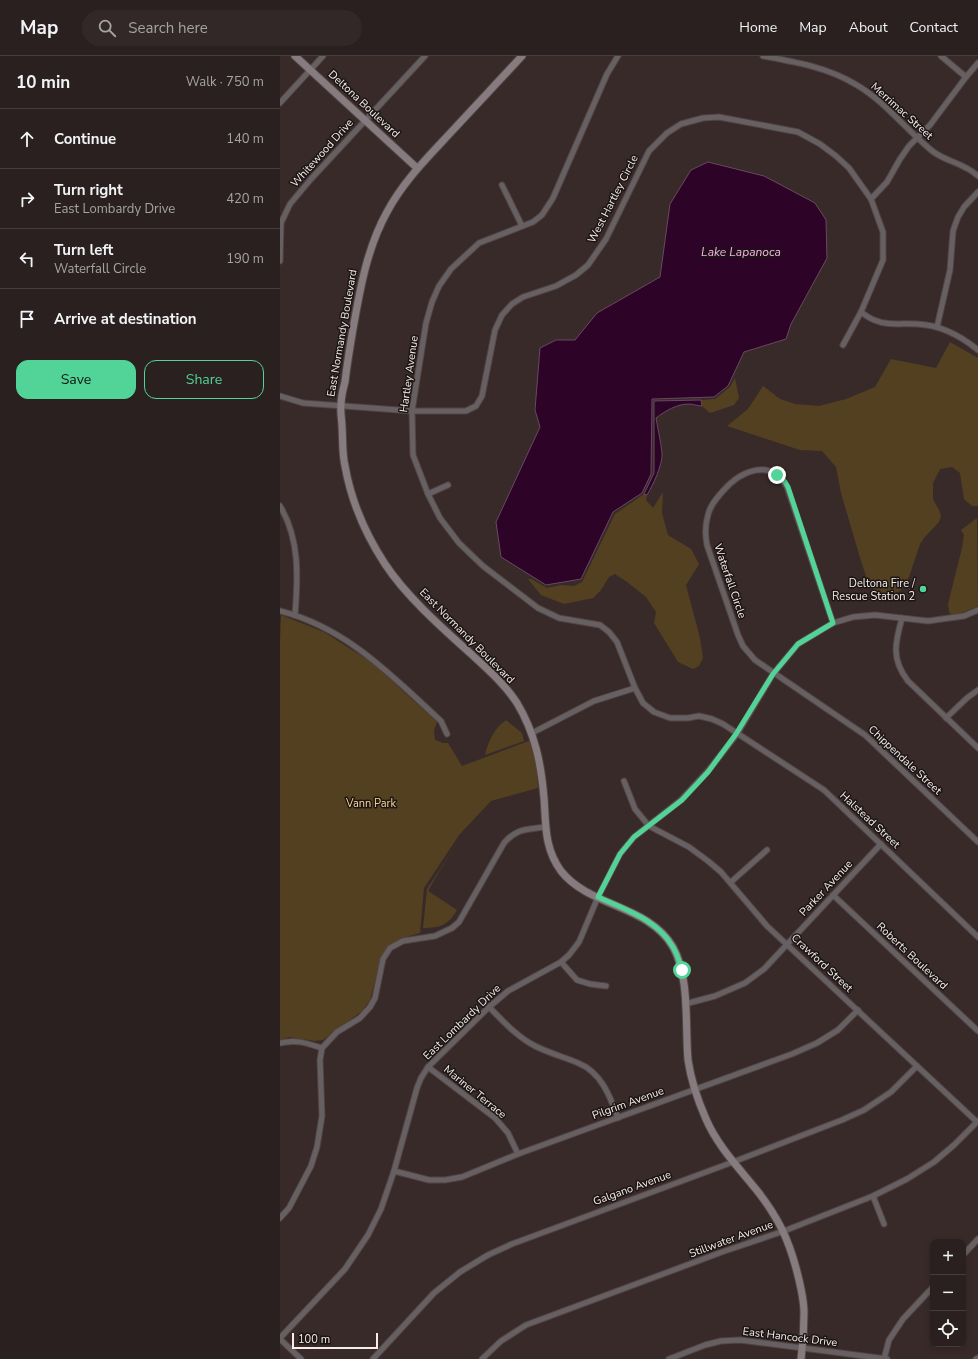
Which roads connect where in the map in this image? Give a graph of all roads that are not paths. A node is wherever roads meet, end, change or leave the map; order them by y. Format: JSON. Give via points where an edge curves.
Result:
{"nodes":[{"id":1,"x":296,"y":56,"type":"edge"},
{"id":2,"x":323,"y":56,"type":"edge"},
{"id":3,"x":425,"y":56,"type":"edge"},
{"id":4,"x":522,"y":56,"type":"edge"},
{"id":5,"x":618,"y":56,"type":"edge"},
{"id":6,"x":763,"y":56,"type":"edge"},
{"id":7,"x":941,"y":56,"type":"edge"},
{"id":8,"x":978,"y":63,"type":"edge"},
{"id":9,"x":311,"y":70,"type":"junction"},
{"id":10,"x":966,"y":77,"type":"junction"},
{"id":11,"x":280,"y":102,"type":"edge"},
{"id":12,"x":365,"y":120,"type":"junction"},
{"id":13,"x":918,"y":139,"type":"junction"},
{"id":14,"x":417,"y":168,"type":"junction"},
{"id":15,"x":978,"y":176,"type":"edge"},
{"id":16,"x":502,"y":185,"type":"dead end"},
{"id":17,"x":978,"y":192,"type":"edge"},
{"id":18,"x":871,"y":199,"type":"junction"},
{"id":19,"x":522,"y":226,"type":"junction"},
{"id":20,"x":280,"y":261,"type":"edge"},
{"id":21,"x":861,"y":312,"type":"junction"},
{"id":22,"x":937,"y":327,"type":"junction"},
{"id":23,"x":843,"y":345,"type":"dead end"},
{"id":24,"x":978,"y":350,"type":"edge"},
{"id":25,"x":280,"y":396,"type":"edge"},
{"id":26,"x":341,"y":405,"type":"junction"},
{"id":27,"x":412,"y":411,"type":"junction"},
{"id":28,"x":448,"y":485,"type":"dead end"},
{"id":29,"x":428,"y":494,"type":"junction"},
{"id":30,"x":280,"y":506,"type":"edge"},
{"id":31,"x":978,"y":610,"type":"edge"},
{"id":32,"x":280,"y":611,"type":"edge"},
{"id":33,"x":295,"y":615,"type":"junction"},
{"id":34,"x":902,"y":618,"type":"junction"},
{"id":35,"x":833,"y":623,"type":"junction"},
{"id":36,"x":773,"y":674,"type":"junction"},
{"id":37,"x":635,"y":688,"type":"junction"},
{"id":38,"x":978,"y":690,"type":"edge"},
{"id":39,"x":946,"y":718,"type":"junction"},
{"id":40,"x":532,"y":733,"type":"junction"},
{"id":41,"x":447,"y":734,"type":"dead end"},
{"id":42,"x":736,"y":734,"type":"junction"},
{"id":43,"x":978,"y":748,"type":"edge"},
{"id":44,"x":624,"y":781,"type":"dead end"},
{"id":45,"x":649,"y":826,"type":"junction"},
{"id":46,"x":545,"y":827,"type":"junction"},
{"id":47,"x":978,"y":842,"type":"edge"},
{"id":48,"x":880,"y":844,"type":"junction"},
{"id":49,"x":767,"y":850,"type":"dead end"},
{"id":50,"x":730,"y":882,"type":"junction"},
{"id":51,"x":833,"y":895,"type":"junction"},
{"id":52,"x":598,"y":897,"type":"junction"},
{"id":53,"x":978,"y":937,"type":"edge"},
{"id":54,"x":787,"y":944,"type":"junction"},
{"id":55,"x":561,"y":962,"type":"junction"},
{"id":56,"x":606,"y":986,"type":"dead end"},
{"id":57,"x":685,"y":1004,"type":"junction"},
{"id":58,"x":489,"y":1007,"type":"junction"},
{"id":59,"x":858,"y":1010,"type":"junction"},
{"id":60,"x":978,"y":1031,"type":"edge"},
{"id":61,"x":280,"y":1043,"type":"edge"},
{"id":62,"x":322,"y":1048,"type":"junction"},
{"id":63,"x":917,"y":1066,"type":"junction"},
{"id":64,"x":428,"y":1067,"type":"junction"},
{"id":65,"x":695,"y":1090,"type":"junction"},
{"id":66,"x":618,"y":1118,"type":"junction"},
{"id":67,"x":978,"y":1122,"type":"edge"},
{"id":68,"x":518,"y":1154,"type":"junction"},
{"id":69,"x":733,"y":1162,"type":"junction"},
{"id":70,"x":394,"y":1171,"type":"junction"},
{"id":71,"x":873,"y":1196,"type":"junction"},
{"id":72,"x":280,"y":1218,"type":"edge"},
{"id":73,"x":884,"y":1224,"type":"dead end"},
{"id":74,"x":784,"y":1231,"type":"junction"},
{"id":75,"x":978,"y":1239,"type":"edge"},
{"id":76,"x":966,"y":1252,"type":"edge"},
{"id":77,"x":930,"y":1290,"type":"edge"},
{"id":78,"x":280,"y":1339,"type":"edge"},
{"id":79,"x":802,"y":1348,"type":"junction"},
{"id":80,"x":685,"y":1353,"type":"junction"},
{"id":81,"x":301,"y":1359,"type":"edge"},
{"id":82,"x":373,"y":1359,"type":"edge"},
{"id":83,"x":482,"y":1359,"type":"edge"},
{"id":84,"x":670,"y":1359,"type":"edge"},
{"id":85,"x":687,"y":1359,"type":"edge"},
{"id":86,"x":801,"y":1359,"type":"edge"},
{"id":87,"x":884,"y":1359,"type":"edge"},
{"id":88,"x":887,"y":1359,"type":"edge"}],
"edges":[{"from":1,"to":9,"type":"street","name":"Deltona Boulevard"},
{"from":2,"to":9,"type":"street"},
{"from":3,"to":12,"type":"street","name":"Whitewood Drive"},
{"from":4,"to":14,"type":"street","name":"East Normandy Boulevard"},
{"from":5,"to":19,"type":"street","name":"Hartley Avenue","via":[[607,74],[554,198],[533,222]]},
{"from":6,"to":13,"type":"street","name":"Merrimac Street","via":[[824,70],[856,84]]},
{"from":7,"to":10,"type":"street"},
{"from":8,"to":10,"type":"street"},
{"from":9,"to":11,"type":"street"},
{"from":9,"to":12,"type":"street","name":"Deltona Boulevard"},
{"from":10,"to":13,"type":"street"},
{"from":12,"to":14,"type":"street","name":"Deltona Boulevard"},
{"from":12,"to":20,"type":"street","name":"Whitewood Drive","via":[[290,204],[282,223]]},
{"from":13,"to":15,"type":"street","name":"Merrimac Street","via":[[932,152],[961,164]]},
{"from":13,"to":18,"type":"street","via":[[909,146],[887,182]]},
{"from":14,"to":26,"type":"street","name":"East Normandy Boulevard","via":[[388,211],[366,262]]},
{"from":16,"to":19,"type":"street"},
{"from":17,"to":22,"type":"street","via":[[964,207],[953,231],[950,270]]},
{"from":18,"to":21,"type":"street","name":"West Hartley Circle","via":[[883,232],[884,260]]},
{"from":18,"to":27,"type":"street","name":"West Hartley Circle","via":[[849,168],[836,156],[798,132],[720,117],[703,118],[681,124],[666,133],[649,151],[606,239],[588,265],[556,286],[523,297],[502,315],[495,330],[482,396],[476,406],[466,411]]},
{"from":19,"to":27,"type":"street","name":"Hartley Avenue","via":[[480,243],[451,268],[439,286],[426,323]]},
{"from":21,"to":22,"type":"street","via":[[874,320],[888,324]]},
{"from":21,"to":23,"type":"street","name":"West Hartley Circle"},
{"from":22,"to":24,"type":"street","via":[[963,338]]},
{"from":25,"to":26,"type":"street","name":"West Hartley Circle","via":[[303,403]]},
{"from":26,"to":27,"type":"street","name":"West Hartley Circle"},
{"from":26,"to":40,"type":"street","name":"East Normandy Boulevard","via":[[344,461],[349,484],[369,537],[388,568],[413,598],[511,694]]},
{"from":27,"to":29,"type":"street","name":"Hartley Avenue","via":[[413,455]]},
{"from":28,"to":29,"type":"street"},
{"from":29,"to":37,"type":"street","name":"Hartley Avenue","via":[[440,518],[482,566],[538,608],[559,618],[600,624],[609,632],[617,642]]},
{"from":30,"to":33,"type":"street","via":[[294,541],[298,578]]},
{"from":31,"to":34,"type":"street","name":"East Lombardy Drive","via":[[945,620]]},
{"from":32,"to":33,"type":"street"},
{"from":33,"to":41,"type":"street","via":[[336,634],[369,656],[441,721]]},
{"from":34,"to":35,"type":"street","name":"East Lombardy Drive","via":[[875,615],[853,617]]},
{"from":34,"to":39,"type":"street","via":[[895,654],[900,672]]},
{"from":35,"to":36,"type":"street","name":"East Lombardy Drive","via":[[798,644]]},
{"from":35,"to":36,"type":"street","name":"Waterfall Circle","via":[[785,482],[777,475],[756,469],[736,478],[714,501],[708,514],[705,535],[707,546],[743,646],[755,660]]},
{"from":36,"to":42,"type":"street","name":"East Lombardy Drive"},
{"from":36,"to":47,"type":"street","name":"Chippendale Street","via":[[865,735]]},
{"from":37,"to":40,"type":"street","via":[[594,701]]},
{"from":37,"to":42,"type":"street","name":"Hartley Avenue","via":[[643,703],[654,712],[670,718],[699,716],[712,719]]},
{"from":38,"to":39,"type":"street"},
{"from":39,"to":43,"type":"street"},
{"from":40,"to":46,"type":"street","name":"East Normandy Boulevard","via":[[540,767]]},
{"from":42,"to":45,"type":"street","name":"East Lombardy Drive","via":[[708,772],[682,800]]},
{"from":42,"to":48,"type":"street","name":"Halstead Street","via":[[824,790]]},
{"from":44,"to":45,"type":"street","via":[[635,809]]},
{"from":45,"to":50,"type":"street","name":"Crawford Street","via":[[689,847]]},
{"from":45,"to":52,"type":"street","name":"East Lombardy Drive","via":[[634,837],[620,854]]},
{"from":46,"to":52,"type":"street","name":"East Normandy Boulevard","via":[[555,861],[562,871],[579,887]]},
{"from":46,"to":62,"type":"street","via":[[519,831],[511,835],[459,922],[452,928],[435,936],[403,941],[390,948],[383,959],[375,998],[370,1007],[360,1018],[337,1032]]},
{"from":48,"to":51,"type":"street","name":"Parker Avenue"},
{"from":48,"to":53,"type":"street","name":"Halstead Street"},
{"from":49,"to":50,"type":"street"},
{"from":50,"to":54,"type":"street","name":"Crawford Street","via":[[756,914]]},
{"from":51,"to":54,"type":"street","name":"Parker Avenue"},
{"from":51,"to":60,"type":"street","name":"Roberts Boulevard"},
{"from":52,"to":55,"type":"street","name":"East Lombardy Drive","via":[[579,942]]},
{"from":52,"to":57,"type":"street","name":"East Normandy Boulevard","via":[[641,917],[662,932],[671,944],[682,970]]},
{"from":54,"to":57,"type":"street","name":"Parker Avenue","via":[[764,969],[745,983],[715,996]]},
{"from":54,"to":59,"type":"street","name":"Crawford Street"},
{"from":55,"to":56,"type":"street","via":[[578,980]]},
{"from":55,"to":58,"type":"street","name":"East Lombardy Drive","via":[[508,991]]},
{"from":57,"to":65,"type":"street","name":"East Normandy Boulevard","via":[[689,1066]]},
{"from":58,"to":64,"type":"street","name":"East Lombardy Drive"},
{"from":58,"to":66,"type":"street","via":[[520,1037],[590,1070],[608,1093]]},
{"from":59,"to":63,"type":"street","name":"Crawford Street"},
{"from":59,"to":65,"type":"street","name":"Pilgrim Avenue","via":[[838,1030],[817,1043]]},
{"from":61,"to":62,"type":"street","via":[[291,1040]]},
{"from":62,"to":72,"type":"street","via":[[322,1116],[317,1147],[311,1166],[293,1201]]},
{"from":63,"to":67,"type":"street","name":"Crawford Street"},
{"from":63,"to":69,"type":"street","name":"Galgano Avenue","via":[[891,1092],[864,1110]]},
{"from":64,"to":68,"type":"street","name":"Mariner Terrace","via":[[495,1118],[508,1133]]},
{"from":64,"to":70,"type":"street","name":"East Lombardy Drive","via":[[417,1088]]},
{"from":65,"to":66,"type":"street","name":"Pilgrim Avenue"},
{"from":65,"to":69,"type":"street","name":"East Normandy Boulevard","via":[[706,1120]]},
{"from":66,"to":68,"type":"street","name":"Pilgrim Avenue"},
{"from":67,"to":71,"type":"street","name":"Stillwater Avenue","via":[[934,1162]]},
{"from":68,"to":70,"type":"street","name":"Pilgrim Avenue","via":[[445,1180],[429,1180]]},
{"from":69,"to":74,"type":"street","name":"East Normandy Boulevard","via":[[772,1210]]},
{"from":69,"to":82,"type":"street","name":"Galgano Avenue","via":[[488,1255],[460,1272],[434,1293]]},
{"from":70,"to":78,"type":"street","name":"East Lombardy Drive","via":[[381,1208],[364,1241],[345,1269]]},
{"from":71,"to":73,"type":"street"},
{"from":71,"to":74,"type":"street","name":"Stillwater Avenue"},
{"from":74,"to":79,"type":"street","name":"East Normandy Boulevard","via":[[802,1289]]},
{"from":74,"to":83,"type":"street","name":"Stillwater Avenue","via":[[526,1325],[501,1341]]},
{"from":75,"to":76,"type":"street"},
{"from":77,"to":87,"type":"street","via":[[903,1319],[889,1340]]},
{"from":78,"to":81,"type":"street"},
{"from":79,"to":80,"type":"street","name":"East Hancock Drive","via":[[740,1340],[721,1341]]},
{"from":79,"to":86,"type":"street","name":"East Normandy Boulevard"},
{"from":79,"to":87,"type":"street","name":"East Hancock Drive"},
{"from":80,"to":84,"type":"street","name":"East Hancock Drive"},
{"from":80,"to":85,"type":"street"},
{"from":87,"to":88,"type":"street","name":"East Hancock Drive"}]}
